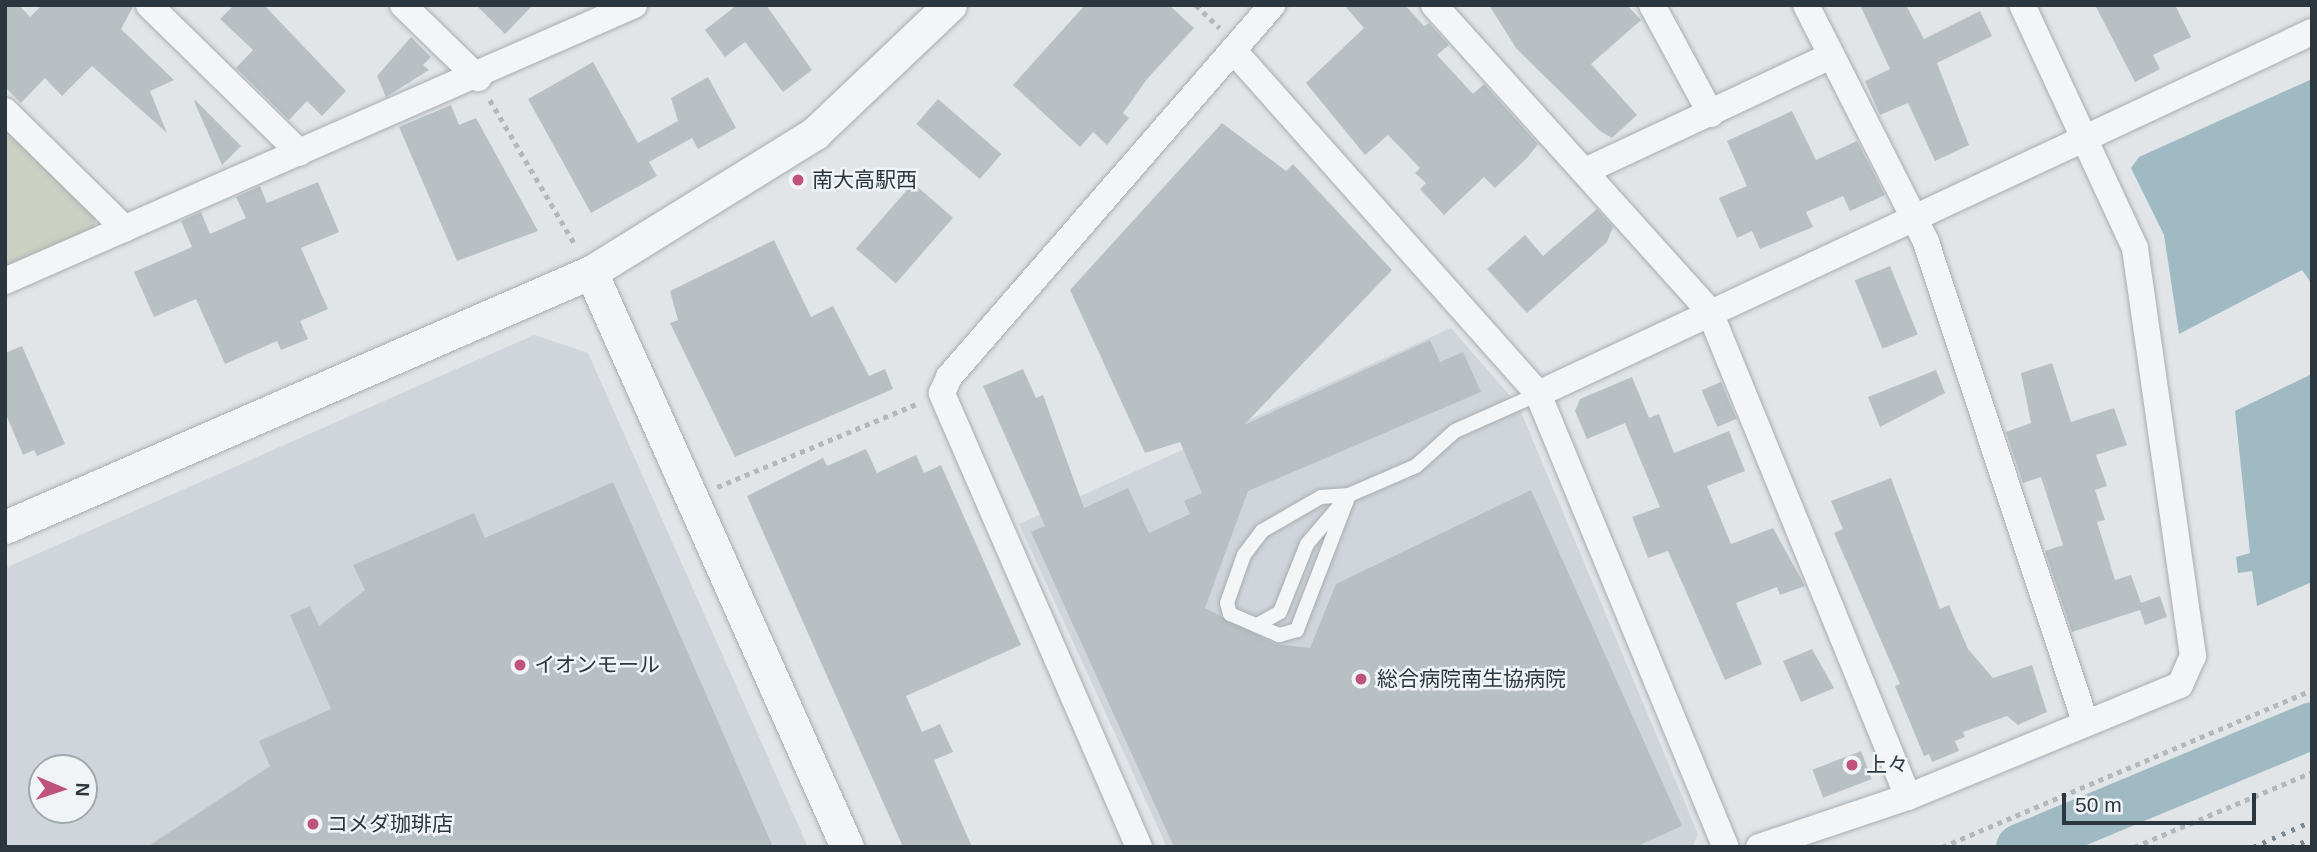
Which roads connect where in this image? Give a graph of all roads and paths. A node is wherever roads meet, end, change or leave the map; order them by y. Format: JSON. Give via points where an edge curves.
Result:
{"nodes":[{"id":1,"x":149,"y":5,"type":"edge"},
{"id":2,"x":403,"y":5,"type":"edge"},
{"id":3,"x":634,"y":5,"type":"edge"},
{"id":4,"x":950,"y":5,"type":"edge"},
{"id":5,"x":1272,"y":5,"type":"edge"},
{"id":6,"x":1434,"y":5,"type":"edge"},
{"id":7,"x":1652,"y":5,"type":"edge"},
{"id":8,"x":1806,"y":5,"type":"edge"},
{"id":9,"x":2022,"y":5,"type":"edge"},
{"id":10,"x":2312,"y":32,"type":"edge"},
{"id":11,"x":1233,"y":50,"type":"junction"},
{"id":12,"x":1830,"y":56,"type":"junction"},
{"id":13,"x":478,"y":78,"type":"junction"},
{"id":14,"x":5,"y":111,"type":"edge"},
{"id":15,"x":1711,"y":114,"type":"junction"},
{"id":16,"x":2089,"y":139,"type":"junction"},
{"id":17,"x":300,"y":153,"type":"junction"},
{"id":18,"x":1585,"y":171,"type":"junction"},
{"id":19,"x":1913,"y":216,"type":"junction"},
{"id":20,"x":125,"y":229,"type":"junction"},
{"id":21,"x":591,"y":272,"type":"junction"},
{"id":22,"x":5,"y":281,"type":"edge"},
{"id":23,"x":1709,"y":310,"type":"junction"},
{"id":24,"x":942,"y":393,"type":"junction"},
{"id":25,"x":1538,"y":394,"type":"junction"},
{"id":26,"x":1349,"y":495,"type":"junction"},
{"id":27,"x":691,"y":498,"type":"junction"},
{"id":28,"x":5,"y":527,"type":"edge"},
{"id":29,"x":1256,"y":625,"type":"junction"},
{"id":30,"x":2312,"y":690,"type":"edge"},
{"id":31,"x":2085,"y":721,"type":"junction"},
{"id":32,"x":2312,"y":772,"type":"edge"},
{"id":33,"x":1908,"y":797,"type":"junction"},
{"id":34,"x":847,"y":847,"type":"edge"},
{"id":35,"x":1139,"y":847,"type":"edge"},
{"id":36,"x":1726,"y":847,"type":"edge"},
{"id":37,"x":1759,"y":847,"type":"edge"},
{"id":38,"x":1942,"y":847,"type":"edge"},
{"id":39,"x":2134,"y":847,"type":"edge"}],
"edges":[{"from":1,"to":17,"type":"street"},
{"from":2,"to":13,"type":"street"},
{"from":3,"to":13,"type":"street"},
{"from":4,"to":21,"type":"street","via":[[815,133]]},
{"from":5,"to":11,"type":"street"},
{"from":6,"to":18,"type":"street"},
{"from":7,"to":15,"type":"street"},
{"from":8,"to":12,"type":"street"},
{"from":9,"to":16,"type":"street"},
{"from":10,"to":16,"type":"street"},
{"from":11,"to":24,"type":"street","via":[[949,377]]},
{"from":11,"to":25,"type":"street"},
{"from":12,"to":15,"type":"street"},
{"from":12,"to":19,"type":"street"},
{"from":13,"to":17,"type":"street"},
{"from":13,"to":21,"type":"path"},
{"from":14,"to":20,"type":"street"},
{"from":15,"to":18,"type":"street"},
{"from":16,"to":19,"type":"street"},
{"from":16,"to":31,"type":"street","via":[[2135,248],[2193,656],[2180,685]]},
{"from":17,"to":20,"type":"street"},
{"from":18,"to":23,"type":"street"},
{"from":19,"to":23,"type":"street"},
{"from":19,"to":31,"type":"street"},
{"from":20,"to":22,"type":"street"},
{"from":21,"to":27,"type":"street"},
{"from":21,"to":28,"type":"street"},
{"from":23,"to":25,"type":"street"},
{"from":23,"to":33,"type":"street"},
{"from":24,"to":27,"type":"path"},
{"from":24,"to":35,"type":"street"},
{"from":25,"to":26,"type":"lane","via":[[1455,431],[1416,466]]},
{"from":25,"to":36,"type":"street"},
{"from":26,"to":29,"type":"lane","via":[[1307,544],[1280,612]]},
{"from":26,"to":29,"type":"lane","via":[[1297,630],[1279,635]]},
{"from":26,"to":29,"type":"lane","via":[[1321,497],[1262,531],[1244,555],[1227,603],[1230,614]]},
{"from":27,"to":34,"type":"street"},
{"from":30,"to":38,"type":"path"},
{"from":31,"to":33,"type":"street"},
{"from":32,"to":39,"type":"path"},
{"from":33,"to":37,"type":"street"}]}
